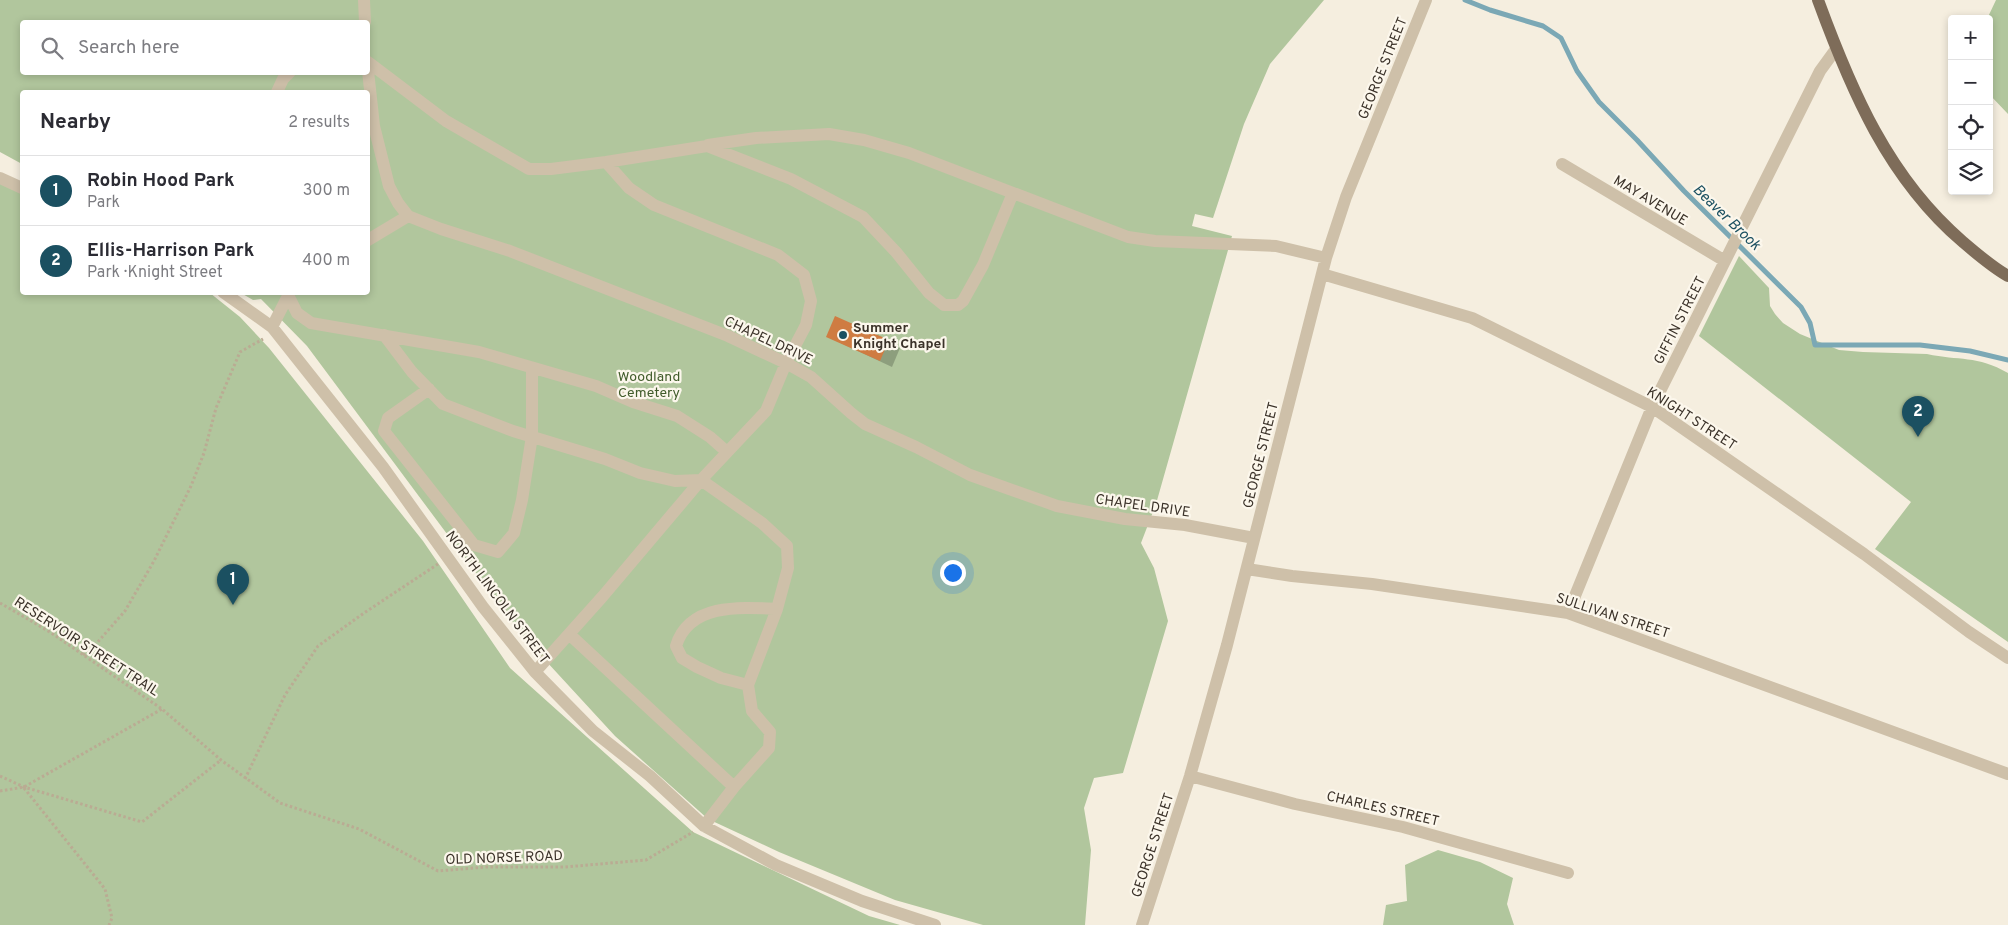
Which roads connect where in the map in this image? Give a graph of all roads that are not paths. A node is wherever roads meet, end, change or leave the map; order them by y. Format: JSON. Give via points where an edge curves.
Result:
{"nodes":[{"id":1,"x":364,"y":0,"type":"edge"},
{"id":2,"x":1426,"y":0,"type":"edge"},
{"id":3,"x":1818,"y":0,"type":"edge"},
{"id":4,"x":365,"y":20,"type":"edge"},
{"id":5,"x":1836,"y":50,"type":"junction"},
{"id":6,"x":370,"y":64,"type":"edge"},
{"id":7,"x":286,"y":75,"type":"edge"},
{"id":8,"x":368,"y":75,"type":"edge"},
{"id":9,"x":278,"y":90,"type":"edge"},
{"id":10,"x":374,"y":126,"type":"junction"},
{"id":11,"x":370,"y":134,"type":"edge"},
{"id":12,"x":707,"y":146,"type":"junction"},
{"id":13,"x":606,"y":162,"type":"junction"},
{"id":14,"x":1562,"y":164,"type":"dead end"},
{"id":15,"x":0,"y":178,"type":"edge"},
{"id":16,"x":20,"y":187,"type":"edge"},
{"id":17,"x":1013,"y":193,"type":"junction"},
{"id":18,"x":408,"y":216,"type":"junction"},
{"id":19,"x":370,"y":239,"type":"edge"},
{"id":20,"x":1728,"y":255,"type":"junction"},
{"id":21,"x":1326,"y":258,"type":"junction"},
{"id":22,"x":1322,"y":274,"type":"junction"},
{"id":23,"x":2008,"y":276,"type":"edge"},
{"id":24,"x":227,"y":295,"type":"edge"},
{"id":25,"x":288,"y":295,"type":"edge"},
{"id":26,"x":289,"y":295,"type":"edge"},
{"id":27,"x":272,"y":327,"type":"junction"},
{"id":28,"x":384,"y":335,"type":"junction"},
{"id":29,"x":786,"y":362,"type":"junction"},
{"id":30,"x":532,"y":368,"type":"junction"},
{"id":31,"x":429,"y":390,"type":"junction"},
{"id":32,"x":1652,"y":407,"type":"junction"},
{"id":33,"x":532,"y":436,"type":"junction"},
{"id":34,"x":727,"y":452,"type":"junction"},
{"id":35,"x":701,"y":480,"type":"junction"},
{"id":36,"x":1254,"y":538,"type":"junction"},
{"id":37,"x":1247,"y":568,"type":"junction"},
{"id":38,"x":777,"y":609,"type":"junction"},
{"id":39,"x":1568,"y":613,"type":"junction"},
{"id":40,"x":569,"y":634,"type":"junction"},
{"id":41,"x":2008,"y":658,"type":"edge"},
{"id":42,"x":535,"y":672,"type":"junction"},
{"id":43,"x":748,"y":685,"type":"junction"},
{"id":44,"x":2008,"y":774,"type":"edge"},
{"id":45,"x":1190,"y":776,"type":"junction"},
{"id":46,"x":734,"y":787,"type":"junction"},
{"id":47,"x":704,"y":826,"type":"junction"},
{"id":48,"x":1568,"y":873,"type":"dead end"},
{"id":49,"x":934,"y":925,"type":"edge"},
{"id":50,"x":1142,"y":925,"type":"edge"}],
"edges":[{"from":1,"to":4,"type":"street"},
{"from":2,"to":21,"type":"street","name":"GEORGE STREET","via":[[1346,197]]},
{"from":3,"to":5,"type":"main road"},
{"from":5,"to":20,"type":"street","name":"GIFFIN STREET","via":[[1820,71]]},
{"from":5,"to":23,"type":"main road","via":[[1882,147],[1901,176],[1942,224]]},
{"from":6,"to":13,"type":"street","via":[[446,121],[528,169]]},
{"from":7,"to":9,"type":"street"},
{"from":8,"to":10,"type":"street"},
{"from":10,"to":11,"type":"street"},
{"from":10,"to":18,"type":"street","via":[[389,186]]},
{"from":12,"to":13,"type":"street"},
{"from":12,"to":17,"type":"street","via":[[756,138],[829,134],[909,153]]},
{"from":12,"to":17,"type":"street","via":[[791,179],[863,217],[944,305],[958,305],[963,301],[983,265]]},
{"from":13,"to":29,"type":"street","via":[[629,188],[654,205],[778,255],[804,275],[811,301],[808,317]]},
{"from":14,"to":20,"type":"street","name":"MAY AVENUE"},
{"from":15,"to":16,"type":"street"},
{"from":17,"to":21,"type":"street","via":[[1128,237],[1276,246]]},
{"from":18,"to":19,"type":"street"},
{"from":18,"to":29,"type":"street","name":"CHAPEL DRIVE","via":[[520,255]]},
{"from":20,"to":32,"type":"street","name":"GIFFIN STREET"},
{"from":21,"to":22,"type":"street","name":"GEORGE STREET"},
{"from":22,"to":32,"type":"street","name":"KNIGHT STREET","via":[[1472,318]]},
{"from":22,"to":36,"type":"street","name":"GEORGE STREET"},
{"from":24,"to":27,"type":"street","name":"NORTH LINCOLN STREET"},
{"from":25,"to":27,"type":"street"},
{"from":26,"to":28,"type":"street","via":[[297,314],[311,323]]},
{"from":27,"to":42,"type":"street","name":"NORTH LINCOLN STREET","via":[[383,467]]},
{"from":28,"to":30,"type":"street","via":[[479,352]]},
{"from":28,"to":31,"type":"street"},
{"from":29,"to":34,"type":"street","via":[[766,411]]},
{"from":29,"to":36,"type":"street","name":"CHAPEL DRIVE","via":[[811,376],[866,424],[970,475],[1057,506]]},
{"from":30,"to":33,"type":"street"},
{"from":30,"to":34,"type":"street","via":[[596,386],[677,416]]},
{"from":31,"to":33,"type":"street","via":[[443,404]]},
{"from":31,"to":33,"type":"street","via":[[388,418],[384,431],[474,545],[498,552],[514,533]]},
{"from":32,"to":39,"type":"street","name":"GIFFIN STREET"},
{"from":32,"to":41,"type":"street","name":"KNIGHT STREET"},
{"from":33,"to":35,"type":"street","via":[[640,473],[675,481]]},
{"from":34,"to":35,"type":"street"},
{"from":35,"to":38,"type":"street","via":[[762,523],[787,546],[788,568]]},
{"from":35,"to":40,"type":"street"},
{"from":36,"to":37,"type":"street","name":"GEORGE STREET"},
{"from":37,"to":39,"type":"street","name":"SULLIVAN STREET"},
{"from":37,"to":45,"type":"street","name":"GEORGE STREET"},
{"from":38,"to":43,"type":"street"},
{"from":38,"to":43,"type":"street","via":[[740,607],[707,614],[691,620],[680,633],[676,646],[682,658],[721,678]]},
{"from":39,"to":44,"type":"street","name":"SULLIVAN STREET"},
{"from":40,"to":42,"type":"street"},
{"from":40,"to":46,"type":"street"},
{"from":42,"to":47,"type":"street","name":"NORTH LINCOLN STREET","via":[[593,731],[650,776]]},
{"from":43,"to":46,"type":"street","via":[[752,711],[770,732],[769,748]]},
{"from":45,"to":48,"type":"street","name":"CHARLES STREET","via":[[1295,804],[1404,827]]},
{"from":45,"to":50,"type":"street","name":"GEORGE STREET"},
{"from":46,"to":47,"type":"street"},
{"from":47,"to":49,"type":"street","name":"NORTH LINCOLN STREET","via":[[776,865],[862,901]]}]}
